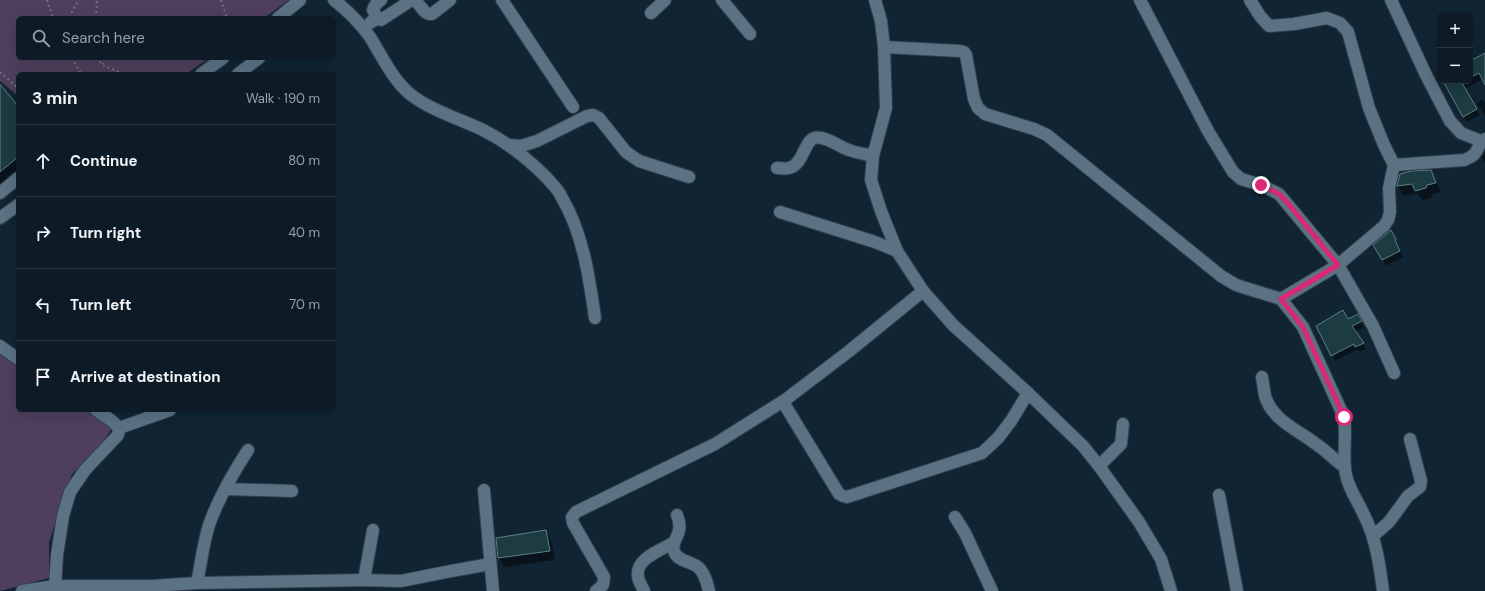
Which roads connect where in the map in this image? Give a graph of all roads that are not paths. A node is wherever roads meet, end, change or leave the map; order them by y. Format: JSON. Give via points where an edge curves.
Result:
{"nodes":[{"id":1,"x":300,"y":0,"type":"edge"},
{"id":2,"x":334,"y":0,"type":"edge"},
{"id":3,"x":381,"y":0,"type":"edge"},
{"id":4,"x":415,"y":0,"type":"edge"},
{"id":5,"x":450,"y":0,"type":"edge"},
{"id":6,"x":502,"y":0,"type":"edge"},
{"id":7,"x":665,"y":0,"type":"edge"},
{"id":8,"x":722,"y":0,"type":"edge"},
{"id":9,"x":875,"y":0,"type":"edge"},
{"id":10,"x":1140,"y":0,"type":"edge"},
{"id":11,"x":1250,"y":0,"type":"edge"},
{"id":12,"x":1391,"y":0,"type":"edge"},
{"id":13,"x":651,"y":14,"type":"dead end"},
{"id":14,"x":280,"y":16,"type":"edge"},
{"id":15,"x":377,"y":18,"type":"junction"},
{"id":16,"x":363,"y":28,"type":"junction"},
{"id":17,"x":750,"y":34,"type":"dead end"},
{"id":18,"x":884,"y":47,"type":"junction"},
{"id":19,"x":220,"y":60,"type":"edge"},
{"id":20,"x":256,"y":60,"type":"edge"},
{"id":21,"x":204,"y":72,"type":"edge"},
{"id":22,"x":241,"y":72,"type":"edge"},
{"id":23,"x":573,"y":107,"type":"dead end"},
{"id":24,"x":1483,"y":140,"type":"edge"},
{"id":25,"x":509,"y":145,"type":"junction"},
{"id":26,"x":873,"y":156,"type":"junction"},
{"id":27,"x":1394,"y":165,"type":"junction"},
{"id":28,"x":777,"y":168,"type":"dead end"},
{"id":29,"x":690,"y":177,"type":"dead end"},
{"id":30,"x":16,"y":180,"type":"edge"},
{"id":31,"x":0,"y":193,"type":"edge"},
{"id":32,"x":16,"y":206,"type":"edge"},
{"id":33,"x":780,"y":212,"type":"dead end"},
{"id":34,"x":0,"y":218,"type":"edge"},
{"id":35,"x":897,"y":251,"type":"junction"},
{"id":36,"x":1338,"y":265,"type":"junction"},
{"id":37,"x":923,"y":291,"type":"junction"},
{"id":38,"x":1281,"y":299,"type":"junction"},
{"id":39,"x":595,"y":318,"type":"dead end"},
{"id":40,"x":0,"y":346,"type":"edge"},
{"id":41,"x":16,"y":358,"type":"edge"},
{"id":42,"x":1394,"y":372,"type":"dead end"},
{"id":43,"x":1262,"y":377,"type":"dead end"},
{"id":44,"x":1028,"y":393,"type":"junction"},
{"id":45,"x":783,"y":402,"type":"junction"},
{"id":46,"x":99,"y":412,"type":"edge"},
{"id":47,"x":164,"y":412,"type":"edge"},
{"id":48,"x":1123,"y":424,"type":"dead end"},
{"id":49,"x":119,"y":428,"type":"junction"},
{"id":50,"x":1410,"y":439,"type":"dead end"},
{"id":51,"x":248,"y":450,"type":"dead end"},
{"id":52,"x":1100,"y":466,"type":"junction"},
{"id":53,"x":1345,"y":467,"type":"junction"},
{"id":54,"x":226,"y":489,"type":"junction"},
{"id":55,"x":484,"y":490,"type":"dead end"},
{"id":56,"x":292,"y":491,"type":"dead end"},
{"id":57,"x":1219,"y":495,"type":"dead end"},
{"id":58,"x":677,"y":515,"type":"dead end"},
{"id":59,"x":955,"y":517,"type":"dead end"},
{"id":60,"x":373,"y":530,"type":"dead end"},
{"id":61,"x":1373,"y":536,"type":"junction"},
{"id":62,"x":673,"y":543,"type":"junction"},
{"id":63,"x":490,"y":564,"type":"junction"},
{"id":64,"x":364,"y":580,"type":"junction"},
{"id":65,"x":197,"y":583,"type":"junction"},
{"id":66,"x":54,"y":586,"type":"junction"},
{"id":67,"x":152,"y":588,"type":"edge"},
{"id":68,"x":22,"y":591,"type":"edge"},
{"id":69,"x":493,"y":591,"type":"edge"},
{"id":70,"x":596,"y":591,"type":"edge"},
{"id":71,"x":644,"y":591,"type":"edge"},
{"id":72,"x":709,"y":591,"type":"edge"},
{"id":73,"x":992,"y":591,"type":"edge"},
{"id":74,"x":1172,"y":591,"type":"edge"},
{"id":75,"x":1237,"y":591,"type":"edge"},
{"id":76,"x":1383,"y":591,"type":"edge"}],
"edges":[{"from":1,"to":14,"type":"street"},
{"from":2,"to":16,"type":"street"},
{"from":3,"to":15,"type":"street","via":[[373,10]]},
{"from":4,"to":5,"type":"street","via":[[429,14]]},
{"from":4,"to":15,"type":"street","via":[[382,20]]},
{"from":6,"to":23,"type":"street"},
{"from":7,"to":13,"type":"street"},
{"from":8,"to":17,"type":"street"},
{"from":9,"to":18,"type":"street"},
{"from":10,"to":36,"type":"street","via":[[1208,131],[1234,172],[1241,179],[1279,194]]},
{"from":11,"to":27,"type":"street","via":[[1269,26],[1327,18],[1340,24],[1348,32],[1369,108]]},
{"from":12,"to":24,"type":"street","via":[[1450,121],[1461,133]]},
{"from":15,"to":16,"type":"street"},
{"from":16,"to":25,"type":"street","via":[[390,71],[411,95]]},
{"from":18,"to":26,"type":"street","via":[[886,108]]},
{"from":18,"to":38,"type":"street","via":[[964,52],[974,99],[984,114],[1047,135],[1221,276],[1236,285]]},
{"from":19,"to":21,"type":"street"},
{"from":20,"to":22,"type":"street"},
{"from":24,"to":27,"type":"street","via":[[1476,153],[1464,160]]},
{"from":25,"to":29,"type":"street","via":[[521,146],[537,141],[594,115],[626,152],[639,160]]},
{"from":25,"to":39,"type":"street","via":[[531,162],[560,194],[566,205],[583,251]]},
{"from":26,"to":28,"type":"street","via":[[816,138],[811,140],[795,166]]},
{"from":26,"to":35,"type":"street","via":[[871,180]]},
{"from":27,"to":36,"type":"street","via":[[1389,188],[1388,220]]},
{"from":30,"to":31,"type":"street"},
{"from":32,"to":34,"type":"street"},
{"from":33,"to":35,"type":"street"},
{"from":35,"to":37,"type":"street"},
{"from":36,"to":38,"type":"street"},
{"from":36,"to":42,"type":"street","via":[[1370,320]]},
{"from":37,"to":44,"type":"street","via":[[953,325]]},
{"from":37,"to":45,"type":"street"},
{"from":38,"to":53,"type":"street","via":[[1303,327],[1344,417]]},
{"from":40,"to":41,"type":"street"},
{"from":43,"to":53,"type":"street","via":[[1266,396],[1276,414]]},
{"from":44,"to":45,"type":"street","via":[[998,438],[982,453],[848,497],[839,494]]},
{"from":44,"to":52,"type":"street"},
{"from":45,"to":70,"type":"street","via":[[715,444],[576,512],[572,517],[573,523],[604,577],[603,585]]},
{"from":46,"to":49,"type":"street"},
{"from":47,"to":49,"type":"street"},
{"from":48,"to":52,"type":"street","via":[[1121,444]]},
{"from":49,"to":66,"type":"street","via":[[118,435],[85,470],[70,492],[63,516]]},
{"from":50,"to":61,"type":"street","via":[[1421,481],[1420,487],[1405,499],[1389,522]]},
{"from":51,"to":54,"type":"street"},
{"from":52,"to":74,"type":"street","via":[[1157,553]]},
{"from":53,"to":61,"type":"street","via":[[1346,476]]},
{"from":54,"to":56,"type":"street"},
{"from":54,"to":65,"type":"street","via":[[209,526]]},
{"from":55,"to":63,"type":"street"},
{"from":57,"to":75,"type":"street"},
{"from":58,"to":62,"type":"street","via":[[680,523],[679,532]]},
{"from":59,"to":73,"type":"street","via":[[966,533]]},
{"from":60,"to":64,"type":"street"},
{"from":61,"to":76,"type":"street"},
{"from":62,"to":71,"type":"street","via":[[640,564],[638,577]]},
{"from":62,"to":72,"type":"street","via":[[677,557],[701,569]]},
{"from":63,"to":64,"type":"street","via":[[401,581]]},
{"from":63,"to":69,"type":"street"},
{"from":64,"to":65,"type":"street"},
{"from":65,"to":67,"type":"street"},
{"from":66,"to":67,"type":"street"},
{"from":66,"to":68,"type":"street"}]}
